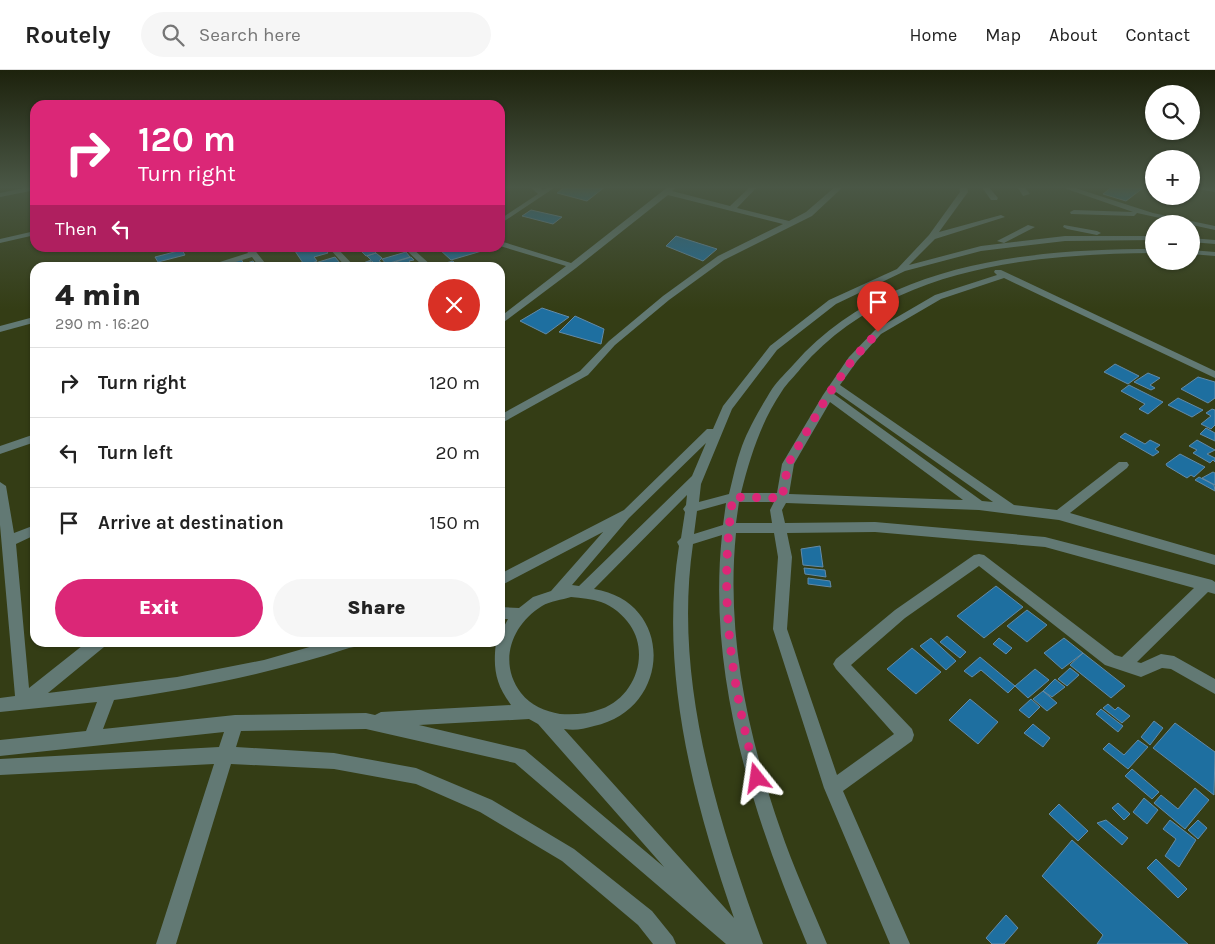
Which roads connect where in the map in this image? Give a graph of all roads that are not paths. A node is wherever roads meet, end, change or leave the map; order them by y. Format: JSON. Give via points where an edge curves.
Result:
{"nodes":[{"id":1,"x":622,"y":227,"type":"edge"},
{"id":2,"x":780,"y":227,"type":"edge"},
{"id":3,"x":939,"y":227,"type":"edge"},
{"id":4,"x":967,"y":227,"type":"edge"},
{"id":5,"x":1031,"y":227,"type":"dead end"},
{"id":6,"x":1067,"y":227,"type":"dead end"},
{"id":7,"x":30,"y":234,"type":"edge"},
{"id":8,"x":932,"y":237,"type":"junction"},
{"id":9,"x":1117,"y":238,"type":"junction"},
{"id":10,"x":1145,"y":238,"type":"edge"},
{"id":11,"x":0,"y":241,"type":"edge"},
{"id":12,"x":1200,"y":241,"type":"edge"},
{"id":13,"x":1215,"y":242,"type":"edge"},
{"id":14,"x":505,"y":245,"type":"edge"},
{"id":15,"x":989,"y":247,"type":"junction"},
{"id":16,"x":1145,"y":251,"type":"edge"},
{"id":17,"x":248,"y":252,"type":"edge"},
{"id":18,"x":252,"y":252,"type":"edge"},
{"id":19,"x":337,"y":252,"type":"edge"},
{"id":20,"x":412,"y":252,"type":"edge"},
{"id":21,"x":1200,"y":253,"type":"edge"},
{"id":22,"x":1215,"y":254,"type":"edge"},
{"id":23,"x":221,"y":262,"type":"edge"},
{"id":24,"x":260,"y":262,"type":"edge"},
{"id":25,"x":346,"y":262,"type":"edge"},
{"id":26,"x":424,"y":262,"type":"edge"},
{"id":27,"x":983,"y":265,"type":"junction"},
{"id":28,"x":573,"y":266,"type":"junction"},
{"id":29,"x":899,"y":270,"type":"junction"},
{"id":30,"x":1006,"y":275,"type":"junction"},
{"id":31,"x":505,"y":314,"type":"edge"},
{"id":32,"x":30,"y":321,"type":"dead end"},
{"id":33,"x":0,"y":329,"type":"edge"},
{"id":34,"x":1215,"y":375,"type":"edge"},
{"id":35,"x":831,"y":391,"type":"junction"},
{"id":36,"x":505,"y":417,"type":"edge"},
{"id":37,"x":715,"y":428,"type":"junction"},
{"id":38,"x":30,"y":440,"type":"edge"},
{"id":39,"x":0,"y":450,"type":"edge"},
{"id":40,"x":1124,"y":465,"type":"dead end"},
{"id":41,"x":696,"y":480,"type":"junction"},
{"id":42,"x":0,"y":486,"type":"edge"},
{"id":43,"x":733,"y":497,"type":"junction"},
{"id":44,"x":782,"y":498,"type":"junction"},
{"id":45,"x":979,"y":505,"type":"junction"},
{"id":46,"x":1012,"y":509,"type":"junction"},
{"id":47,"x":689,"y":510,"type":"junction"},
{"id":48,"x":628,"y":513,"type":"junction"},
{"id":49,"x":1060,"y":515,"type":"junction"},
{"id":50,"x":728,"y":528,"type":"junction"},
{"id":51,"x":779,"y":528,"type":"junction"},
{"id":52,"x":30,"y":532,"type":"edge"},
{"id":53,"x":9,"y":542,"type":"junction"},
{"id":54,"x":684,"y":542,"type":"junction"},
{"id":55,"x":1212,"y":555,"type":"edge"},
{"id":56,"x":505,"y":577,"type":"edge"},
{"id":57,"x":1211,"y":586,"type":"edge"},
{"id":58,"x":583,"y":591,"type":"junction"},
{"id":59,"x":557,"y":593,"type":"junction"},
{"id":60,"x":505,"y":613,"type":"edge"},
{"id":61,"x":520,"y":614,"type":"junction"},
{"id":62,"x":505,"y":635,"type":"edge"},
{"id":63,"x":93,"y":647,"type":"edge"},
{"id":64,"x":335,"y":647,"type":"edge"},
{"id":65,"x":502,"y":647,"type":"edge"},
{"id":66,"x":1124,"y":665,"type":"junction"},
{"id":67,"x":1215,"y":687,"type":"edge"},
{"id":68,"x":108,"y":695,"type":"junction"},
{"id":69,"x":23,"y":703,"type":"junction"},
{"id":70,"x":0,"y":705,"type":"edge"},
{"id":71,"x":536,"y":714,"type":"junction"},
{"id":72,"x":366,"y":720,"type":"junction"},
{"id":73,"x":235,"y":723,"type":"junction"},
{"id":74,"x":91,"y":738,"type":"junction"},
{"id":75,"x":0,"y":748,"type":"edge"},
{"id":76,"x":224,"y":755,"type":"junction"},
{"id":77,"x":0,"y":767,"type":"edge"},
{"id":78,"x":833,"y":788,"type":"junction"},
{"id":79,"x":166,"y":944,"type":"edge"},
{"id":80,"x":666,"y":944,"type":"edge"},
{"id":81,"x":741,"y":944,"type":"edge"},
{"id":82,"x":745,"y":944,"type":"edge"},
{"id":83,"x":753,"y":944,"type":"edge"},
{"id":84,"x":817,"y":944,"type":"edge"},
{"id":85,"x":900,"y":944,"type":"edge"}],
"edges":[{"from":1,"to":28,"type":"street"},
{"from":2,"to":36,"type":"street","via":[[720,258],[666,298],[612,343],[584,373]]},
{"from":3,"to":8,"type":"street"},
{"from":4,"to":8,"type":"street"},
{"from":5,"to":15,"type":"street"},
{"from":6,"to":9,"type":"street"},
{"from":7,"to":11,"type":"street"},
{"from":8,"to":29,"type":"street"},
{"from":9,"to":10,"type":"street"},
{"from":9,"to":15,"type":"street"},
{"from":12,"to":13,"type":"street"},
{"from":14,"to":28,"type":"street"},
{"from":15,"to":29,"type":"street"},
{"from":16,"to":27,"type":"street","via":[[1065,253]]},
{"from":17,"to":23,"type":"street"},
{"from":18,"to":24,"type":"street"},
{"from":19,"to":25,"type":"street"},
{"from":20,"to":26,"type":"street"},
{"from":21,"to":22,"type":"street"},
{"from":27,"to":30,"type":"street"},
{"from":27,"to":43,"type":"street","via":[[933,279],[886,298],[848,320],[814,347],[784,380],[759,420]]},
{"from":28,"to":31,"type":"street"},
{"from":29,"to":37,"type":"street","via":[[839,297],[786,335],[740,385]]},
{"from":30,"to":34,"type":"street"},
{"from":30,"to":35,"type":"street","via":[[938,297],[878,332],[853,359]]},
{"from":32,"to":33,"type":"street"},
{"from":35,"to":44,"type":"street","via":[[788,464]]},
{"from":35,"to":45,"type":"street"},
{"from":35,"to":46,"type":"street"},
{"from":37,"to":41,"type":"street"},
{"from":37,"to":48,"type":"street"},
{"from":38,"to":39,"type":"street"},
{"from":40,"to":49,"type":"street"},
{"from":41,"to":47,"type":"street"},
{"from":41,"to":58,"type":"street"},
{"from":42,"to":53,"type":"street"},
{"from":43,"to":44,"type":"street"},
{"from":43,"to":47,"type":"street"},
{"from":43,"to":50,"type":"street"},
{"from":44,"to":45,"type":"street"},
{"from":44,"to":51,"type":"street","via":[[776,510]]},
{"from":45,"to":46,"type":"street"},
{"from":46,"to":49,"type":"street"},
{"from":47,"to":54,"type":"street"},
{"from":48,"to":56,"type":"street"},
{"from":48,"to":59,"type":"street"},
{"from":49,"to":55,"type":"street"},
{"from":50,"to":51,"type":"street"},
{"from":50,"to":54,"type":"street"},
{"from":50,"to":84,"type":"street","via":[[726,601],[729,643],[746,740],[783,860]]},
{"from":51,"to":57,"type":"street","via":[[875,527],[1045,542]]},
{"from":51,"to":78,"type":"street","via":[[785,557],[780,629]]},
{"from":52,"to":53,"type":"street"},
{"from":53,"to":69,"type":"street"},
{"from":54,"to":83,"type":"street","via":[[680,618],[689,712],[714,826]]},
{"from":57,"to":66,"type":"street"},
{"from":58,"to":59,"type":"street"},
{"from":58,"to":71,"type":"street","via":[[608,597],[637,620],[647,641],[644,678],[628,701],[603,717],[572,723],[557,722]]},
{"from":59,"to":61,"type":"street","via":[[531,604]]},
{"from":60,"to":61,"type":"street"},
{"from":61,"to":62,"type":"street"},
{"from":63,"to":69,"type":"street"},
{"from":64,"to":68,"type":"street","via":[[200,680]]},
{"from":65,"to":71,"type":"street","via":[[500,663],[509,690],[518,702]]},
{"from":66,"to":67,"type":"street","via":[[1141,670],[1161,661],[1174,663]]},
{"from":66,"to":78,"type":"street","via":[[1110,660],[979,559],[900,614],[841,664],[906,735]]},
{"from":68,"to":69,"type":"street"},
{"from":68,"to":74,"type":"street"},
{"from":69,"to":70,"type":"street"},
{"from":71,"to":72,"type":"street"},
{"from":71,"to":82,"type":"street"},
{"from":72,"to":73,"type":"street"},
{"from":72,"to":81,"type":"street","via":[[519,756]]},
{"from":73,"to":74,"type":"street"},
{"from":73,"to":76,"type":"street"},
{"from":74,"to":75,"type":"street"},
{"from":76,"to":77,"type":"street"},
{"from":76,"to":79,"type":"street"},
{"from":76,"to":80,"type":"street","via":[[334,761],[416,776],[486,806],[568,855],[645,918]]},
{"from":78,"to":85,"type":"street"}]}
